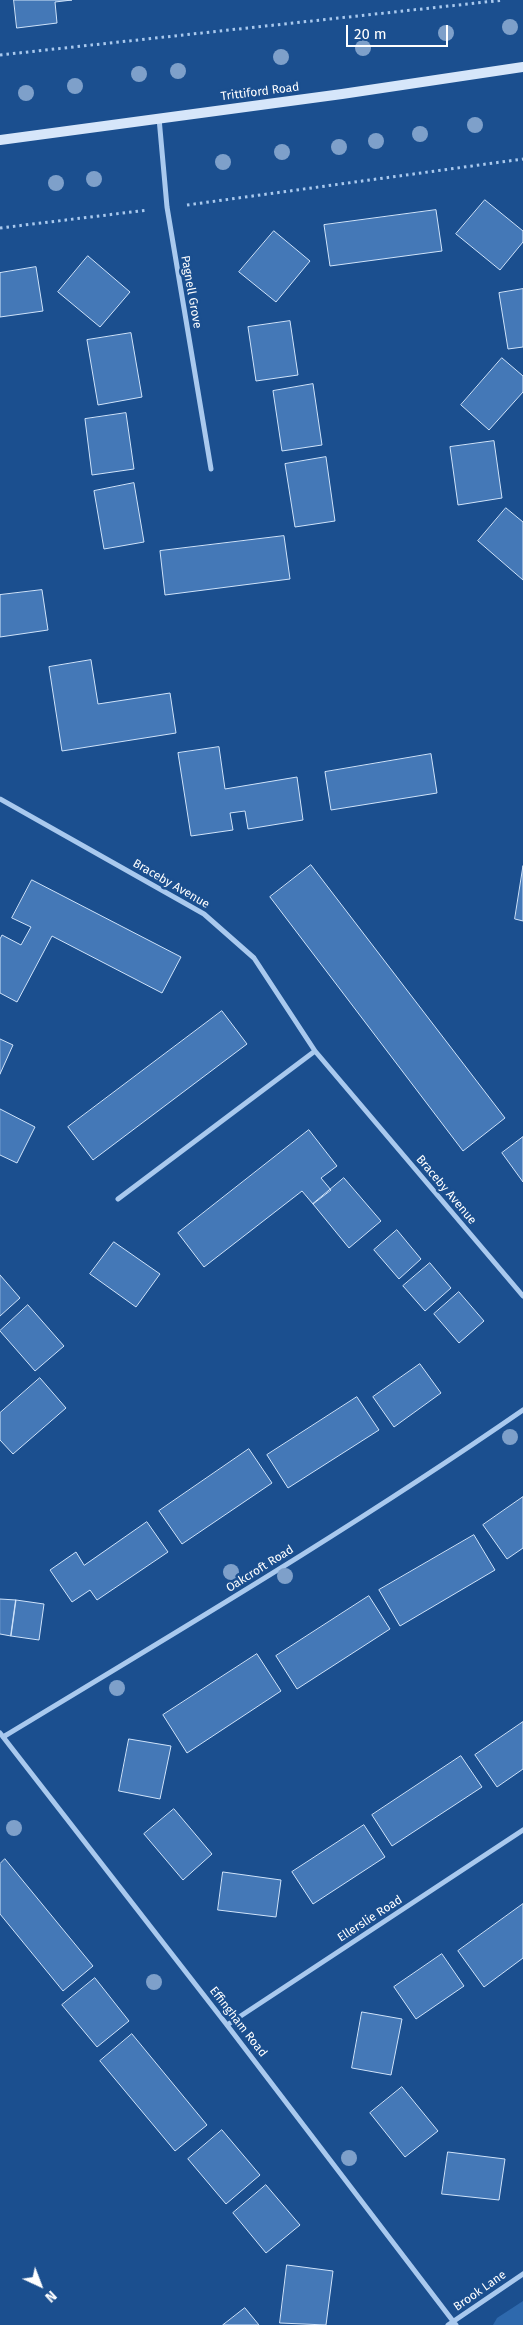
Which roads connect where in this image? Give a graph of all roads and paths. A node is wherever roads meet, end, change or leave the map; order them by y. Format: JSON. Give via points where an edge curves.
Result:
{"nodes":[{"id":1,"x":504,"y":0,"type":"edge"},
{"id":2,"x":0,"y":55,"type":"edge"},
{"id":3,"x":523,"y":67,"type":"edge"},
{"id":4,"x":159,"y":117,"type":"junction"},
{"id":5,"x":0,"y":140,"type":"edge"},
{"id":6,"x":523,"y":159,"type":"edge"},
{"id":7,"x":167,"y":207,"type":"junction"},
{"id":8,"x":0,"y":228,"type":"edge"},
{"id":9,"x":211,"y":469,"type":"dead end"},
{"id":10,"x":0,"y":799,"type":"edge"},
{"id":11,"x":315,"y":1051,"type":"junction"},
{"id":12,"x":118,"y":1198,"type":"dead end"},
{"id":13,"x":523,"y":1296,"type":"edge"},
{"id":14,"x":523,"y":1410,"type":"edge"},
{"id":15,"x":2,"y":1735,"type":"edge"},
{"id":16,"x":523,"y":1830,"type":"edge"},
{"id":17,"x":228,"y":2024,"type":"junction"},
{"id":18,"x":523,"y":2274,"type":"edge"},
{"id":19,"x":452,"y":2324,"type":"edge"}],
"edges":[{"from":1,"to":2,"type":"path"},
{"from":3,"to":4,"type":"street","name":"Trittiford Road"},
{"from":4,"to":5,"type":"street","name":"Trittiford Road"},
{"from":4,"to":7,"type":"street","name":"Pagnell Grove"},
{"from":6,"to":7,"type":"path"},
{"from":7,"to":8,"type":"path"},
{"from":7,"to":9,"type":"street","name":"Pagnell Grove"},
{"from":10,"to":11,"type":"street","name":"Braceby Avenue","via":[[204,914],[254,958]]},
{"from":11,"to":12,"type":"street"},
{"from":11,"to":13,"type":"street","name":"Braceby Avenue"},
{"from":14,"to":15,"type":"street","name":"Oakcroft Road","via":[[289,1564]]},
{"from":15,"to":17,"type":"street","name":"Effingham Road"},
{"from":16,"to":17,"type":"street","name":"Ellerslie Road"},
{"from":17,"to":19,"type":"street","name":"Effingham Road"},
{"from":18,"to":19,"type":"street","name":"Brook Lane"}]}
